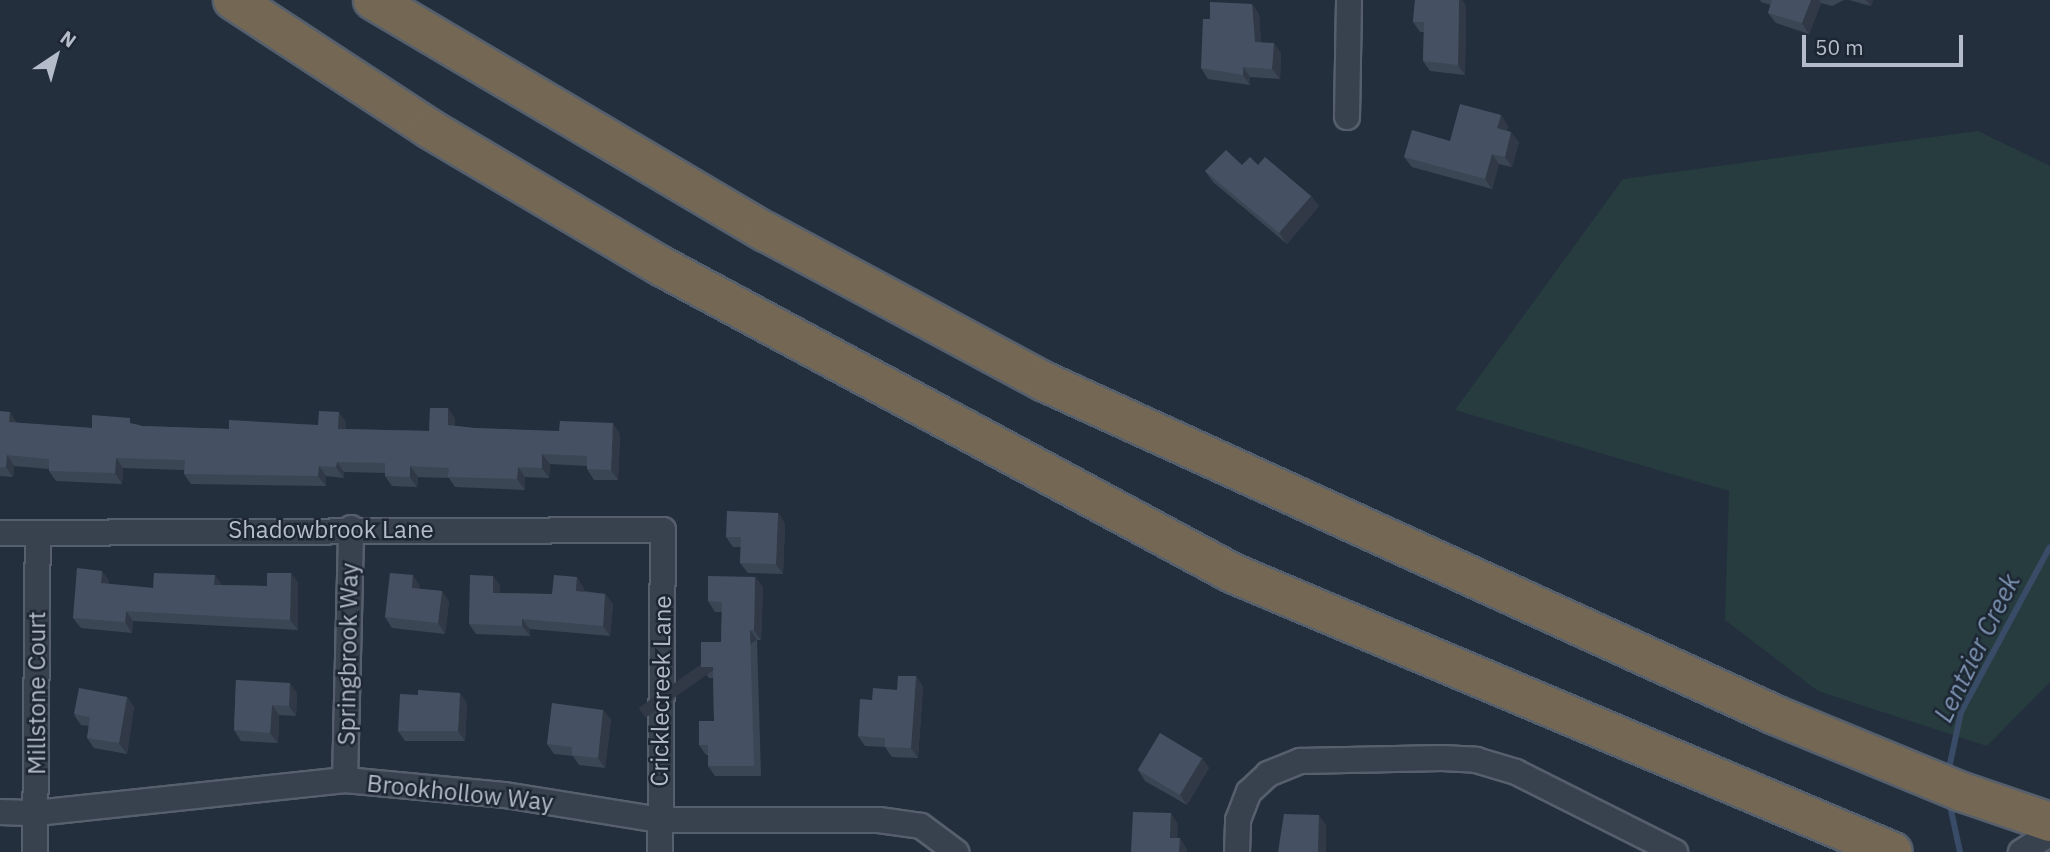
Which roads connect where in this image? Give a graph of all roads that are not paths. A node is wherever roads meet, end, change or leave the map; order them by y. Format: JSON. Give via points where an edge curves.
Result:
{"nodes":[{"id":1,"x":233,"y":0,"type":"edge"},
{"id":2,"x":373,"y":0,"type":"edge"},
{"id":3,"x":1349,"y":0,"type":"edge"},
{"id":4,"x":1347,"y":117,"type":"dead end"},
{"id":5,"x":351,"y":528,"type":"junction"},
{"id":6,"x":663,"y":530,"type":"joint"},
{"id":7,"x":0,"y":533,"type":"edge"},
{"id":8,"x":38,"y":534,"type":"junction"},
{"id":9,"x":345,"y":780,"type":"junction"},
{"id":10,"x":0,"y":812,"type":"edge"},
{"id":11,"x":36,"y":813,"type":"junction"},
{"id":12,"x":659,"y":820,"type":"junction"},
{"id":13,"x":2050,"y":822,"type":"edge"},
{"id":14,"x":2050,"y":834,"type":"edge"},
{"id":15,"x":35,"y":852,"type":"edge"},
{"id":16,"x":660,"y":852,"type":"edge"},
{"id":17,"x":956,"y":852,"type":"edge"},
{"id":18,"x":1237,"y":852,"type":"edge"},
{"id":19,"x":1675,"y":852,"type":"edge"},
{"id":20,"x":1894,"y":852,"type":"edge"},
{"id":21,"x":2021,"y":852,"type":"edge"}],
"edges":[{"from":1,"to":20,"type":"highway","via":[[430,129],[661,266],[1232,573]]},
{"from":2,"to":13,"type":"highway","via":[[766,232],[1045,382],[1775,715],[1962,792]]},
{"from":3,"to":4,"type":"street"},
{"from":5,"to":6,"type":"street","name":"Shadowbrook Lane"},
{"from":5,"to":8,"type":"street","name":"Shadowbrook Lane"},
{"from":5,"to":9,"type":"street","name":"Springbrook Way"},
{"from":6,"to":12,"type":"street","name":"Cricklecreek Lane"},
{"from":7,"to":8,"type":"street","name":"Shadowbrook Lane"},
{"from":8,"to":11,"type":"street","name":"Millstone Court"},
{"from":9,"to":11,"type":"street","name":"Brookhollow Way"},
{"from":9,"to":12,"type":"street","name":"Brookhollow Way","via":[[505,795]]},
{"from":10,"to":11,"type":"street","name":"Brookhollow Way"},
{"from":11,"to":15,"type":"street","name":"Millstone Court"},
{"from":12,"to":16,"type":"street","name":"Cricklecreek Lane"},
{"from":12,"to":17,"type":"street","name":"Brookhollow Way","via":[[879,820],[921,826]]},
{"from":14,"to":21,"type":"street"},
{"from":18,"to":19,"type":"street","via":[[1238,820],[1249,792],[1268,774],[1300,761],[1476,761],[1516,772]]}]}
